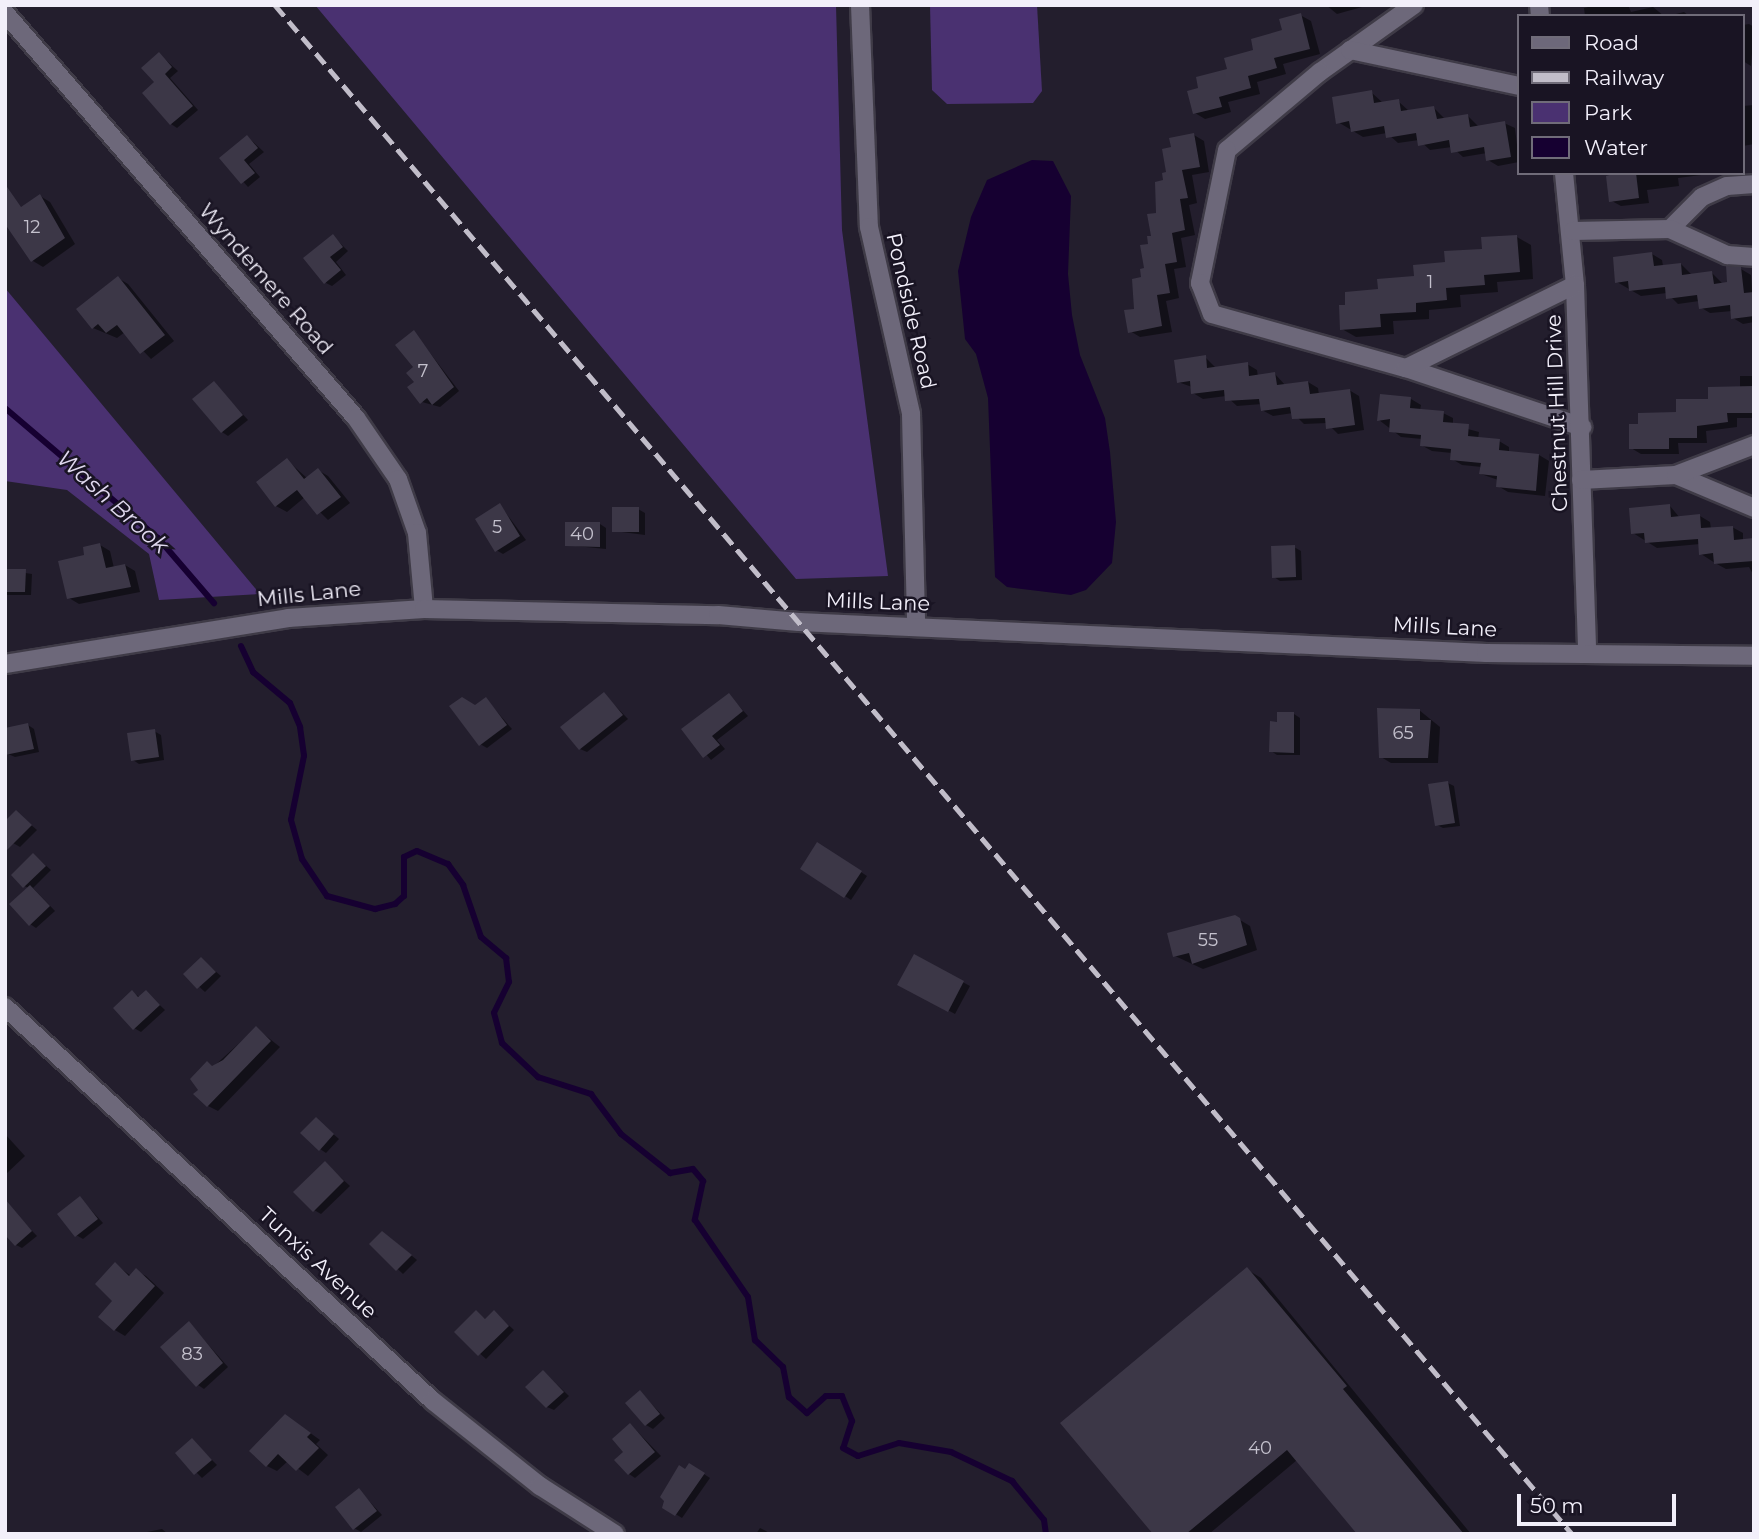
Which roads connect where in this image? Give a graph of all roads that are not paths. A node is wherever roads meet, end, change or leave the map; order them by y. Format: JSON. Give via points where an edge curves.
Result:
{"nodes":[{"id":1,"x":860,"y":5,"type":"edge"},
{"id":2,"x":1414,"y":5,"type":"edge"},
{"id":3,"x":5,"y":13,"type":"edge"},
{"id":4,"x":1350,"y":50,"type":"junction"},
{"id":5,"x":1518,"y":86,"type":"edge"},
{"id":6,"x":1564,"y":175,"type":"edge"},
{"id":7,"x":1754,"y":184,"type":"edge"},
{"id":8,"x":1670,"y":229,"type":"junction"},
{"id":9,"x":1573,"y":232,"type":"junction"},
{"id":10,"x":1754,"y":257,"type":"edge"},
{"id":11,"x":1575,"y":285,"type":"junction"},
{"id":12,"x":1406,"y":368,"type":"junction"},
{"id":13,"x":1582,"y":427,"type":"junction"},
{"id":14,"x":1754,"y":445,"type":"edge"},
{"id":15,"x":1676,"y":475,"type":"junction"},
{"id":16,"x":1581,"y":480,"type":"junction"},
{"id":17,"x":1754,"y":508,"type":"edge"},
{"id":18,"x":424,"y":609,"type":"junction"},
{"id":19,"x":916,"y":626,"type":"junction"},
{"id":20,"x":1587,"y":653,"type":"junction"},
{"id":21,"x":1754,"y":656,"type":"edge"},
{"id":22,"x":5,"y":664,"type":"edge"},
{"id":23,"x":5,"y":1007,"type":"edge"},
{"id":24,"x":615,"y":1534,"type":"edge"}],
"edges":[{"from":1,"to":19,"type":"street","name":"Pondside Road","via":[[869,227],[911,414]]},
{"from":2,"to":4,"type":"street"},
{"from":3,"to":18,"type":"street","name":"Wyndemere Road","via":[[356,418],[398,479],[417,533]]},
{"from":4,"to":5,"type":"street"},
{"from":4,"to":12,"type":"street","via":[[1227,150],[1199,284],[1212,314]]},
{"from":6,"to":9,"type":"street","name":"Chestnut Hill Drive"},
{"from":7,"to":8,"type":"street","via":[[1727,186],[1702,197]]},
{"from":8,"to":9,"type":"street"},
{"from":8,"to":10,"type":"street","via":[[1727,256]]},
{"from":9,"to":11,"type":"street","name":"Chestnut Hill Drive"},
{"from":11,"to":12,"type":"street"},
{"from":11,"to":13,"type":"street","name":"Chestnut Hill Drive"},
{"from":12,"to":13,"type":"street"},
{"from":13,"to":16,"type":"street","name":"Chestnut Hill Drive"},
{"from":14,"to":15,"type":"street"},
{"from":15,"to":16,"type":"street"},
{"from":15,"to":17,"type":"street"},
{"from":16,"to":20,"type":"street","name":"Chestnut Hill Drive"},
{"from":18,"to":19,"type":"street","name":"Mills Lane","via":[[718,615]]},
{"from":18,"to":22,"type":"street","name":"Mills Lane","via":[[288,618]]},
{"from":19,"to":20,"type":"street","name":"Mills Lane","via":[[1486,653]]},
{"from":20,"to":21,"type":"street","name":"Mills Lane"},
{"from":23,"to":24,"type":"street","name":"Tunxis Avenue","via":[[433,1401],[540,1486]]}]}
